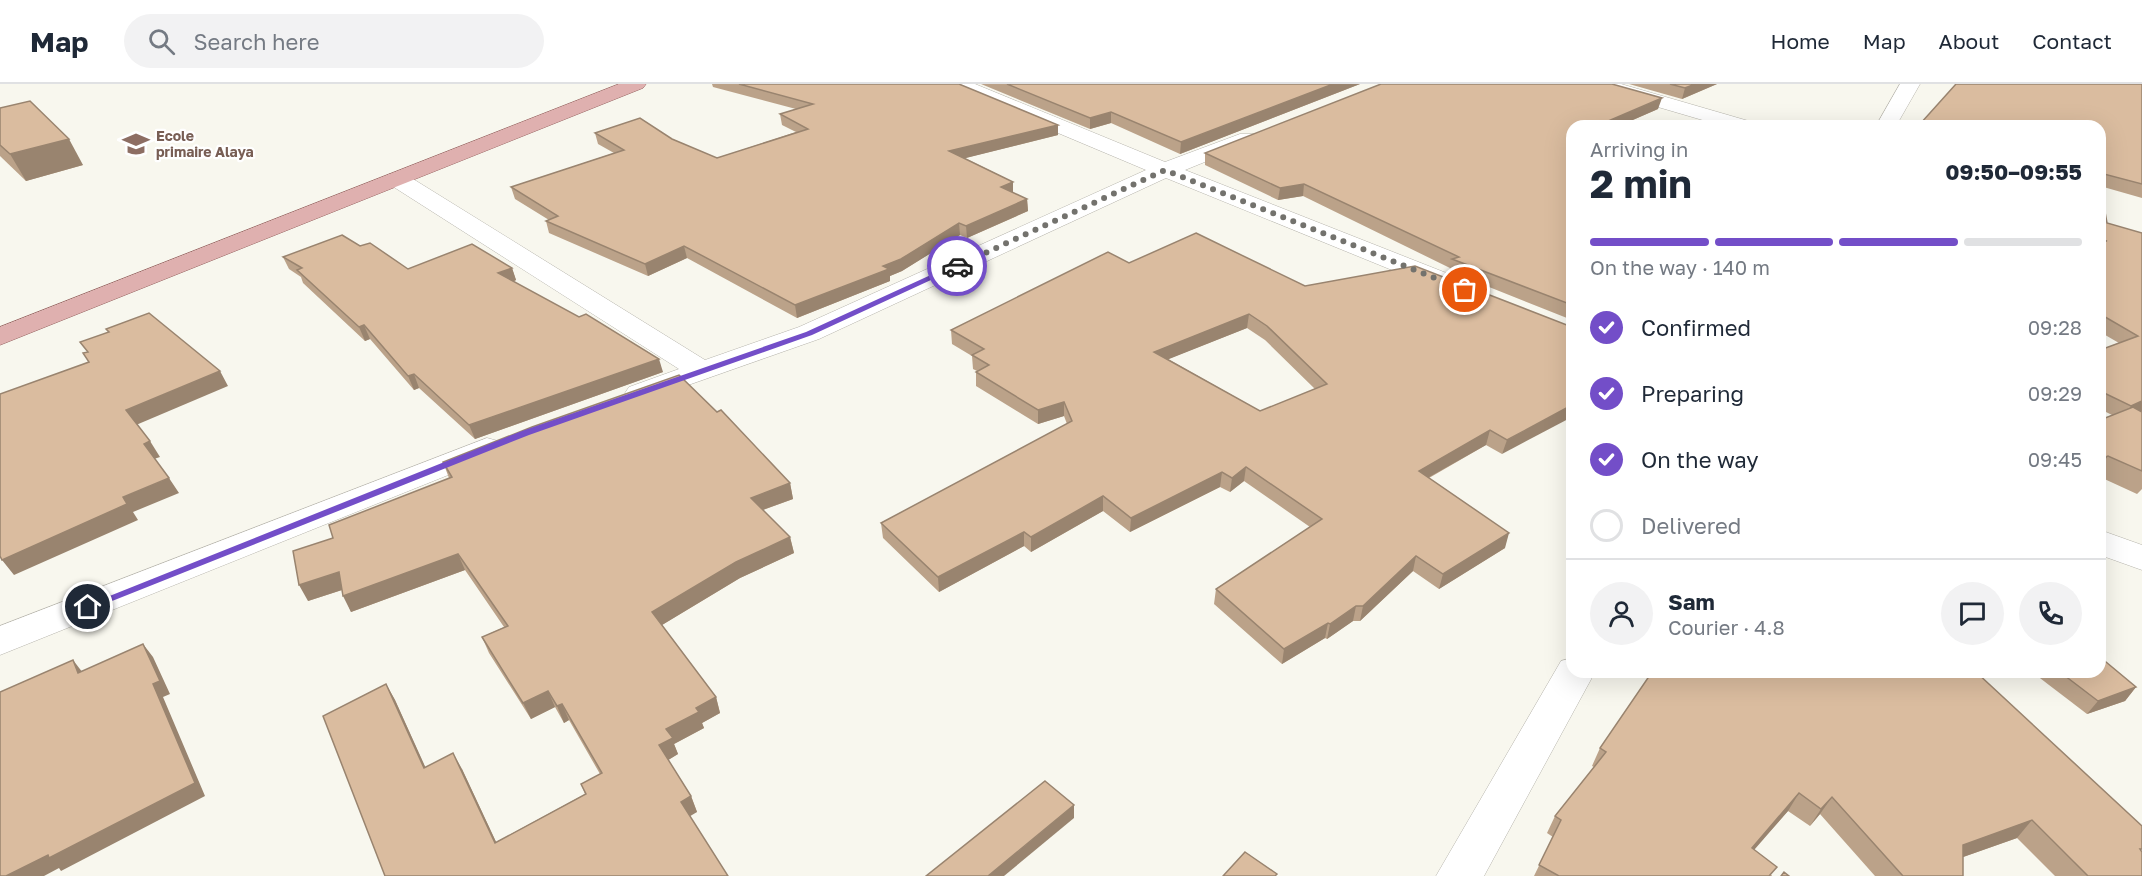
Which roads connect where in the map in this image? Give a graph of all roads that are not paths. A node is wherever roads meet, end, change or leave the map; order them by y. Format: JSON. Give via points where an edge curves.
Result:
{"nodes":[{"id":1,"x":958,"y":84,"type":"edge"},
{"id":2,"x":1600,"y":84,"type":"edge"},
{"id":3,"x":1910,"y":84,"type":"edge"},
{"id":4,"x":626,"y":86,"type":"edge"},
{"id":5,"x":1724,"y":120,"type":"edge"},
{"id":6,"x":1889,"y":120,"type":"edge"},
{"id":7,"x":1274,"y":127,"type":"edge"},
{"id":8,"x":1165,"y":170,"type":"junction"},
{"id":9,"x":397,"y":179,"type":"junction"},
{"id":10,"x":1473,"y":293,"type":"edge"},
{"id":11,"x":0,"y":337,"type":"edge"},
{"id":12,"x":702,"y":371,"type":"junction"},
{"id":13,"x":614,"y":402,"type":"edge"},
{"id":14,"x":515,"y":437,"type":"edge"},
{"id":15,"x":2106,"y":544,"type":"edge"},
{"id":16,"x":2142,"y":558,"type":"edge"},
{"id":17,"x":0,"y":641,"type":"edge"},
{"id":18,"x":1572,"y":678,"type":"edge"},
{"id":19,"x":1459,"y":876,"type":"edge"}],
"edges":[{"from":1,"to":8,"type":"street"},
{"from":2,"to":5,"type":"street"},
{"from":3,"to":6,"type":"street"},
{"from":4,"to":9,"type":"main road"},
{"from":7,"to":8,"type":"street"},
{"from":8,"to":10,"type":"street"},
{"from":8,"to":12,"type":"street","via":[[809,333]]},
{"from":9,"to":11,"type":"main road"},
{"from":9,"to":12,"type":"street"},
{"from":12,"to":13,"type":"street"},
{"from":14,"to":17,"type":"street"},
{"from":15,"to":16,"type":"street"},
{"from":18,"to":19,"type":"street"}]}
